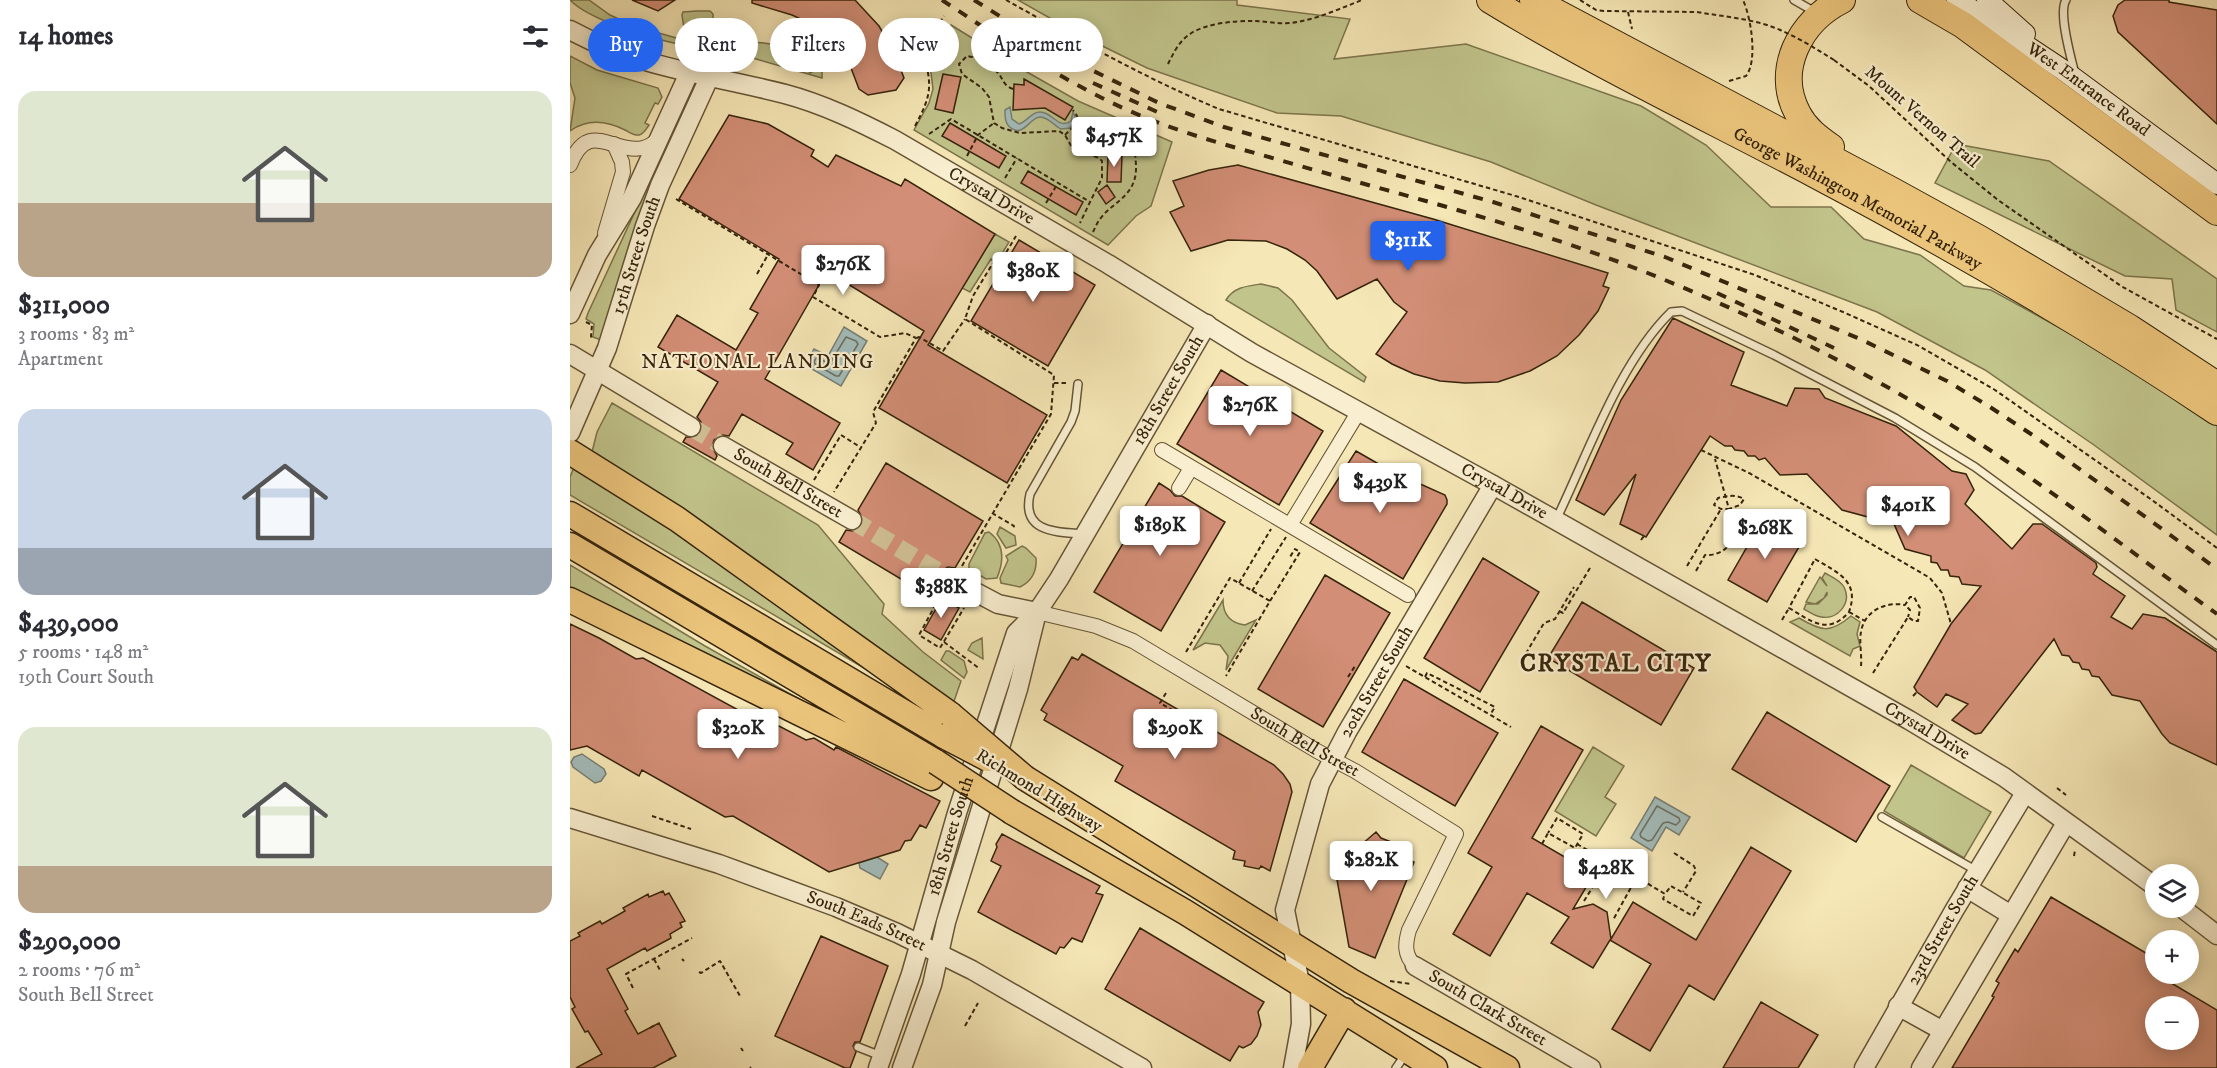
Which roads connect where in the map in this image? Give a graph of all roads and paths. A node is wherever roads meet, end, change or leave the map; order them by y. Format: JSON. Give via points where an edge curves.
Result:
{"nodes":[{"id":1,"x":1006,"y":0,"type":"edge"},
{"id":2,"x":1362,"y":0,"type":"edge"},
{"id":3,"x":1490,"y":0,"type":"edge"},
{"id":4,"x":1533,"y":0,"type":"edge"},
{"id":5,"x":1580,"y":0,"type":"edge"},
{"id":6,"x":1743,"y":0,"type":"edge"},
{"id":7,"x":1794,"y":0,"type":"edge"},
{"id":8,"x":1842,"y":0,"type":"edge"},
{"id":9,"x":1920,"y":0,"type":"edge"},
{"id":10,"x":1957,"y":0,"type":"edge"},
{"id":11,"x":1978,"y":0,"type":"edge"},
{"id":12,"x":1987,"y":0,"type":"edge"},
{"id":13,"x":2066,"y":0,"type":"edge"},
{"id":14,"x":1628,"y":12,"type":"junction"},
{"id":15,"x":1818,"y":14,"type":"junction"},
{"id":16,"x":945,"y":15,"type":"dead end"},
{"id":17,"x":2011,"y":21,"type":"junction"},
{"id":18,"x":570,"y":30,"type":"edge"},
{"id":19,"x":1636,"y":33,"type":"dead end"},
{"id":20,"x":1168,"y":64,"type":"dead end"},
{"id":21,"x":689,"y":73,"type":"junction"},
{"id":22,"x":2069,"y":75,"type":"junction"},
{"id":23,"x":709,"y":78,"type":"junction"},
{"id":24,"x":1727,"y":81,"type":"dead end"},
{"id":25,"x":1013,"y":88,"type":"dead end"},
{"id":26,"x":1073,"y":110,"type":"dead end"},
{"id":27,"x":994,"y":123,"type":"junction"},
{"id":28,"x":915,"y":126,"type":"dead end"},
{"id":29,"x":1138,"y":131,"type":"dead end"},
{"id":30,"x":929,"y":134,"type":"dead end"},
{"id":31,"x":978,"y":135,"type":"junction"},
{"id":32,"x":1065,"y":135,"type":"junction"},
{"id":33,"x":660,"y":139,"type":"junction"},
{"id":34,"x":614,"y":144,"type":"junction"},
{"id":35,"x":967,"y":156,"type":"dead end"},
{"id":36,"x":1017,"y":158,"type":"junction"},
{"id":37,"x":570,"y":165,"type":"edge"},
{"id":38,"x":1005,"y":178,"type":"dead end"},
{"id":39,"x":1058,"y":183,"type":"junction"},
{"id":40,"x":2217,"y":184,"type":"edge"},
{"id":41,"x":1893,"y":190,"type":"junction"},
{"id":42,"x":676,"y":199,"type":"dead end"},
{"id":43,"x":1090,"y":202,"type":"junction"},
{"id":44,"x":1046,"y":203,"type":"dead end"},
{"id":45,"x":2217,"y":212,"type":"edge"},
{"id":46,"x":1080,"y":224,"type":"dead end"},
{"id":47,"x":1093,"y":232,"type":"dead end"},
{"id":48,"x":1016,"y":236,"type":"dead end"},
{"id":49,"x":769,"y":253,"type":"junction"},
{"id":50,"x":597,"y":255,"type":"junction"},
{"id":51,"x":757,"y":274,"type":"dead end"},
{"id":52,"x":578,"y":318,"type":"edge"},
{"id":53,"x":965,"y":319,"type":"junction"},
{"id":54,"x":1207,"y":324,"type":"junction"},
{"id":55,"x":915,"y":338,"type":"junction"},
{"id":56,"x":2217,"y":339,"type":"edge"},
{"id":57,"x":595,"y":342,"type":"dead end"},
{"id":58,"x":570,"y":354,"type":"edge"},
{"id":59,"x":597,"y":370,"type":"junction"},
{"id":60,"x":1053,"y":383,"type":"junction"},
{"id":61,"x":1078,"y":384,"type":"joint"},
{"id":62,"x":2217,"y":385,"type":"edge"},
{"id":63,"x":1359,"y":411,"type":"junction"},
{"id":64,"x":2217,"y":412,"type":"edge"},
{"id":65,"x":691,"y":427,"type":"tunnel mouth"},
{"id":66,"x":570,"y":434,"type":"edge"},
{"id":67,"x":723,"y":446,"type":"tunnel mouth"},
{"id":68,"x":860,"y":447,"type":"junction"},
{"id":69,"x":1162,"y":450,"type":"dead end"},
{"id":70,"x":1701,"y":450,"type":"dead end"},
{"id":71,"x":570,"y":452,"type":"edge"},
{"id":72,"x":1714,"y":457,"type":"junction"},
{"id":73,"x":1191,"y":468,"type":"junction"},
{"id":74,"x":814,"y":480,"type":"dead end"},
{"id":75,"x":1493,"y":485,"type":"junction"},
{"id":76,"x":1179,"y":488,"type":"dead end"},
{"id":77,"x":834,"y":492,"type":"dead end"},
{"id":78,"x":1727,"y":496,"type":"junction"},
{"id":79,"x":1729,"y":508,"type":"junction"},
{"id":80,"x":1721,"y":509,"type":"junction"},
{"id":81,"x":992,"y":513,"type":"junction"},
{"id":82,"x":570,"y":514,"type":"edge"},
{"id":83,"x":852,"y":520,"type":"tunnel mouth"},
{"id":84,"x":1556,"y":520,"type":"junction"},
{"id":85,"x":1287,"y":523,"type":"junction"},
{"id":86,"x":1012,"y":530,"type":"dead end"},
{"id":87,"x":1085,"y":534,"type":"junction"},
{"id":88,"x":1644,"y":536,"type":"dead end"},
{"id":89,"x":1641,"y":540,"type":"dead end"},
{"id":90,"x":570,"y":545,"type":"edge"},
{"id":91,"x":2217,"y":548,"type":"edge"},
{"id":92,"x":1290,"y":557,"type":"dead end"},
{"id":93,"x":1687,"y":566,"type":"dead end"},
{"id":94,"x":1590,"y":568,"type":"dead end"},
{"id":95,"x":1696,"y":571,"type":"dead end"},
{"id":96,"x":951,"y":579,"type":"junction"},
{"id":97,"x":1239,"y":583,"type":"junction"},
{"id":98,"x":1574,"y":587,"type":"dead end"},
{"id":99,"x":1252,"y":591,"type":"junction"},
{"id":100,"x":1408,"y":595,"type":"dead end"},
{"id":101,"x":570,"y":600,"type":"edge"},
{"id":102,"x":1270,"y":601,"type":"junction"},
{"id":103,"x":1905,"y":605,"type":"junction"},
{"id":104,"x":964,"y":608,"type":"dead end"},
{"id":105,"x":1789,"y":608,"type":"junction"},
{"id":106,"x":1560,"y":610,"type":"junction"},
{"id":107,"x":1037,"y":612,"type":"junction"},
{"id":108,"x":1850,"y":612,"type":"junction"},
{"id":109,"x":1908,"y":617,"type":"junction"},
{"id":110,"x":1782,"y":620,"type":"dead end"},
{"id":111,"x":1865,"y":621,"type":"junction"},
{"id":112,"x":1951,"y":624,"type":"dead end"},
{"id":113,"x":933,"y":635,"type":"dead end"},
{"id":114,"x":929,"y":641,"type":"junction"},
{"id":115,"x":944,"y":642,"type":"junction"},
{"id":116,"x":2217,"y":645,"type":"edge"},
{"id":117,"x":1186,"y":652,"type":"dead end"},
{"id":118,"x":1522,"y":660,"type":"dead end"},
{"id":119,"x":1355,"y":666,"type":"dead end"},
{"id":120,"x":1406,"y":666,"type":"dead end"},
{"id":121,"x":1861,"y":666,"type":"dead end"},
{"id":122,"x":980,"y":669,"type":"dead end"},
{"id":123,"x":1873,"y":673,"type":"dead end"},
{"id":124,"x":1226,"y":676,"type":"dead end"},
{"id":125,"x":1348,"y":677,"type":"dead end"},
{"id":126,"x":1425,"y":677,"type":"junction"},
{"id":127,"x":1917,"y":692,"type":"dead end"},
{"id":128,"x":1166,"y":693,"type":"dead end"},
{"id":129,"x":1913,"y":696,"type":"dead end"},
{"id":130,"x":1202,"y":714,"type":"dead end"},
{"id":131,"x":1490,"y":715,"type":"junction"},
{"id":132,"x":947,"y":725,"type":"junction"},
{"id":133,"x":1511,"y":727,"type":"dead end"},
{"id":134,"x":1331,"y":759,"type":"junction"},
{"id":135,"x":933,"y":770,"type":"junction"},
{"id":136,"x":2057,"y":788,"type":"dead end"},
{"id":137,"x":2025,"y":793,"type":"junction"},
{"id":138,"x":2066,"y":795,"type":"dead end"},
{"id":139,"x":652,"y":816,"type":"dead end"},
{"id":140,"x":1882,"y":817,"type":"dead end"},
{"id":141,"x":570,"y":818,"type":"edge"},
{"id":142,"x":2066,"y":823,"type":"junction"},
{"id":143,"x":691,"y":829,"type":"dead end"},
{"id":144,"x":1548,"y":833,"type":"junction"},
{"id":145,"x":1542,"y":844,"type":"dead end"},
{"id":146,"x":1577,"y":844,"type":"junction"},
{"id":147,"x":2074,"y":850,"type":"dead end"},
{"id":148,"x":1674,"y":853,"type":"dead end"},
{"id":149,"x":2074,"y":856,"type":"dead end"},
{"id":150,"x":1610,"y":863,"type":"junction"},
{"id":151,"x":1977,"y":871,"type":"junction"},
{"id":152,"x":1635,"y":876,"type":"junction"},
{"id":153,"x":2145,"y":879,"type":"edge"},
{"id":154,"x":1967,"y":888,"type":"junction"},
{"id":155,"x":1683,"y":893,"type":"junction"},
{"id":156,"x":1665,"y":894,"type":"junction"},
{"id":157,"x":1584,"y":901,"type":"dead end"},
{"id":158,"x":2011,"y":915,"type":"junction"},
{"id":159,"x":2195,"y":918,"type":"edge"},
{"id":160,"x":1613,"y":920,"type":"dead end"},
{"id":161,"x":2217,"y":935,"type":"edge"},
{"id":162,"x":692,"y":938,"type":"dead end"},
{"id":163,"x":919,"y":943,"type":"junction"},
{"id":164,"x":1293,"y":945,"type":"junction"},
{"id":165,"x":939,"y":952,"type":"junction"},
{"id":166,"x":654,"y":959,"type":"junction"},
{"id":167,"x":1415,"y":966,"type":"joint"},
{"id":168,"x":661,"y":972,"type":"dead end"},
{"id":169,"x":699,"y":972,"type":"dead end"},
{"id":170,"x":1438,"y":979,"type":"junction"},
{"id":171,"x":1387,"y":981,"type":"dead end"},
{"id":172,"x":1300,"y":983,"type":"junction"},
{"id":173,"x":633,"y":988,"type":"dead end"},
{"id":174,"x":740,"y":996,"type":"dead end"},
{"id":175,"x":978,"y":1003,"type":"dead end"},
{"id":176,"x":1898,"y":1006,"type":"junction"},
{"id":177,"x":1344,"y":1010,"type":"junction"},
{"id":178,"x":655,"y":1025,"type":"dead end"},
{"id":179,"x":965,"y":1026,"type":"dead end"},
{"id":180,"x":650,"y":1028,"type":"dead end"},
{"id":181,"x":1942,"y":1031,"type":"junction"},
{"id":182,"x":858,"y":1047,"type":"dead end"},
{"id":183,"x":741,"y":1048,"type":"dead end"},
{"id":184,"x":743,"y":1052,"type":"dead end"},
{"id":185,"x":673,"y":1057,"type":"dead end"},
{"id":186,"x":1402,"y":1059,"type":"edge"},
{"id":187,"x":669,"y":1060,"type":"dead end"},
{"id":188,"x":881,"y":1062,"type":"edge"},
{"id":189,"x":902,"y":1068,"type":"edge"},
{"id":190,"x":1142,"y":1068,"type":"edge"},
{"id":191,"x":1293,"y":1068,"type":"edge"},
{"id":192,"x":1310,"y":1068,"type":"edge"},
{"id":193,"x":1435,"y":1068,"type":"edge"},
{"id":194,"x":1507,"y":1068,"type":"edge"},
{"id":195,"x":1591,"y":1068,"type":"edge"},
{"id":196,"x":1864,"y":1068,"type":"edge"},
{"id":197,"x":1921,"y":1068,"type":"edge"}],
"edges":[{"from":1,"to":91,"type":"path","via":[[1102,54],[1219,109],[1520,197],[1702,257],[1755,275],[1917,345],[2029,413]]},
{"from":2,"to":20,"type":"path","via":[[1292,23],[1231,22],[1200,29],[1189,34]]},
{"from":3,"to":64,"type":"highway","name":"George Washington Memorial Parkway","via":[[1550,36],[1989,269]]},
{"from":4,"to":41,"type":"highway","name":"George Washington Memorial Parkway"},
{"from":5,"to":14,"type":"path","name":"Mount Vernon Trail","via":[[1596,10]]},
{"from":6,"to":24,"type":"path","via":[[1753,64],[1746,76]]},
{"from":7,"to":15,"type":"lane"},
{"from":8,"to":15,"type":"highway"},
{"from":9,"to":45,"type":"highway","via":[[1976,34]]},
{"from":10,"to":22,"type":"main road","name":"West Entrance Road"},
{"from":11,"to":17,"type":"main road"},
{"from":12,"to":17,"type":"main road"},
{"from":13,"to":22,"type":"lane","via":[[2063,5]]},
{"from":14,"to":19,"type":"path","via":[[1630,26]]},
{"from":14,"to":56,"type":"path","name":"Mount Vernon Trail","bridge":true,"via":[[1697,12],[1744,19],[1795,37],[1869,86],[1998,200],[2121,286]]},
{"from":15,"to":41,"type":"highway","via":[[1803,33],[1792,59],[1791,92],[1797,113],[1819,139]]},
{"from":16,"to":28,"type":"path","via":[[922,50],[930,88],[928,102]]},
{"from":17,"to":22,"type":"main road"},
{"from":18,"to":21,"type":"street","name":"Crystal Drive","via":[[631,58]]},
{"from":21,"to":23,"type":"street","name":"Crystal Drive"},
{"from":21,"to":33,"type":"street","name":"15th Street South"},
{"from":22,"to":40,"type":"main road","name":"West Entrance Road"},
{"from":23,"to":54,"type":"street","name":"Crystal Drive","via":[[785,94],[868,126]]},
{"from":23,"to":59,"type":"street","name":"15th Street South","via":[[651,208]]},
{"from":25,"to":27,"type":"path","via":[[1004,84],[997,71],[974,57],[967,56],[959,64],[962,74],[989,97]]},
{"from":26,"to":32,"type":"path","via":[[1078,122]]},
{"from":27,"to":31,"type":"path"},
{"from":27,"to":32,"type":"path","via":[[1020,133],[1045,130]]},
{"from":29,"to":47,"type":"path","via":[[1133,184]]},
{"from":30,"to":31,"type":"path","via":[[951,119]]},
{"from":31,"to":35,"type":"path"},
{"from":31,"to":36,"type":"path"},
{"from":32,"to":43,"type":"path","via":[[1073,149],[1102,161],[1102,178]]},
{"from":33,"to":34,"type":"street","via":[[642,149]]},
{"from":33,"to":50,"type":"street","name":"15th Street South","via":[[632,198]]},
{"from":34,"to":37,"type":"street","via":[[589,141],[578,148]]},
{"from":34,"to":50,"type":"street","via":[[623,172]]},
{"from":36,"to":38,"type":"path"},
{"from":36,"to":39,"type":"path"},
{"from":39,"to":43,"type":"path"},
{"from":39,"to":44,"type":"path"},
{"from":41,"to":62,"type":"highway","name":"George Washington Memorial Parkway","via":[[2066,289]]},
{"from":42,"to":49,"type":"path"},
{"from":43,"to":46,"type":"path"},
{"from":48,"to":53,"type":"path","via":[[999,266],[993,263],[973,296]]},
{"from":49,"to":51,"type":"path"},
{"from":49,"to":55,"type":"path","via":[[819,285],[813,297],[880,337],[905,333]]},
{"from":50,"to":52,"type":"street","name":"15th Street South"},
{"from":52,"to":57,"type":"path","via":[[592,325],[591,338]]},
{"from":53,"to":55,"type":"path","via":[[943,351]]},
{"from":53,"to":60,"type":"path","via":[[1054,375]]},
{"from":54,"to":63,"type":"street","name":"Crystal Drive"},
{"from":54,"to":87,"type":"street","name":"18th Street South"},
{"from":55,"to":68,"type":"path","via":[[873,412],[876,423]]},
{"from":58,"to":59,"type":"street"},
{"from":59,"to":65,"type":"street"},
{"from":59,"to":66,"type":"street","name":"15th Street South"},
{"from":60,"to":61,"type":"path"},
{"from":60,"to":81,"type":"path","via":[[1051,414]]},
{"from":61,"to":87,"type":"lane","via":[[1071,422],[1028,503],[1032,519],[1042,528]]},
{"from":63,"to":75,"type":"street","name":"Crystal Drive"},
{"from":63,"to":85,"type":"street"},
{"from":67,"to":83,"type":"street","name":"South Bell Street"},
{"from":68,"to":74,"type":"path","via":[[841,435]]},
{"from":68,"to":77,"type":"path"},
{"from":69,"to":73,"type":"street"},
{"from":70,"to":72,"type":"path"},
{"from":71,"to":132,"type":"highway","via":[[677,519]]},
{"from":72,"to":78,"type":"path"},
{"from":72,"to":112,"type":"path","via":[[1751,474],[1929,578],[1942,593]]},
{"from":73,"to":76,"type":"street"},
{"from":73,"to":85,"type":"street"},
{"from":75,"to":84,"type":"street","name":"Crystal Drive"},
{"from":75,"to":134,"type":"street","name":"20th Street South"},
{"from":78,"to":79,"type":"path"},
{"from":78,"to":79,"type":"path","via":[[1744,499],[1740,505]]},
{"from":78,"to":80,"type":"path","via":[[1718,498],[1714,505]]},
{"from":79,"to":80,"type":"path"},
{"from":79,"to":95,"type":"path","via":[[1736,527],[1734,537],[1720,553],[1705,555]]},
{"from":80,"to":93,"type":"path"},
{"from":81,"to":86,"type":"path","via":[[1014,526]]},
{"from":81,"to":96,"type":"path"},
{"from":82,"to":132,"type":"highway","name":"Richmond Highway"},
{"from":84,"to":116,"type":"lane","via":[[1604,416],[1653,330],[1671,312],[1682,311],[1895,418],[1975,467]]},
{"from":84,"to":137,"type":"street","name":"Crystal Drive","via":[[1909,720]]},
{"from":85,"to":97,"type":"path"},
{"from":85,"to":99,"type":"path"},
{"from":85,"to":100,"type":"street"},
{"from":87,"to":107,"type":"street","name":"18th Street South"},
{"from":88,"to":89,"type":"path"},
{"from":90,"to":135,"type":"highway"},
{"from":92,"to":102,"type":"path","via":[[1295,549],[1300,552]]},
{"from":94,"to":106,"type":"path","via":[[1563,613]]},
{"from":96,"to":107,"type":"street","name":"South Bell Street","via":[[998,604]]},
{"from":96,"to":114,"type":"path","via":[[919,635]]},
{"from":97,"to":99,"type":"path"},
{"from":97,"to":117,"type":"path","via":[[1230,578]]},
{"from":98,"to":106,"type":"path"},
{"from":99,"to":102,"type":"path"},
{"from":101,"to":135,"type":"highway"},
{"from":102,"to":124,"type":"path"},
{"from":103,"to":109,"type":"path","via":[[1910,610]]},
{"from":103,"to":109,"type":"path","via":[[1914,597],[1920,608],[1918,621]]},
{"from":103,"to":111,"type":"path","via":[[1883,605]]},
{"from":104,"to":115,"type":"path"},
{"from":105,"to":108,"type":"path","via":[[1823,626],[1835,624]]},
{"from":105,"to":108,"type":"path","via":[[1815,559],[1844,577],[1852,594]]},
{"from":105,"to":110,"type":"path"},
{"from":106,"to":118,"type":"path","via":[[1555,619],[1544,623]]},
{"from":107,"to":134,"type":"street","name":"South Bell Street","via":[[1096,626],[1133,640]]},
{"from":107,"to":163,"type":"street","name":"18th Street South","via":[[1016,633]]},
{"from":107,"to":165,"type":"street","name":"18th Street South","via":[[1018,689]]},
{"from":108,"to":111,"type":"path"},
{"from":109,"to":123,"type":"path"},
{"from":111,"to":121,"type":"path","via":[[1860,633]]},
{"from":113,"to":114,"type":"path"},
{"from":114,"to":115,"type":"path","via":[[940,648]]},
{"from":115,"to":122,"type":"path"},
{"from":119,"to":125,"type":"path"},
{"from":120,"to":126,"type":"path"},
{"from":126,"to":131,"type":"path"},
{"from":126,"to":131,"type":"path","via":[[1427,674],[1495,707]]},
{"from":127,"to":129,"type":"path"},
{"from":128,"to":130,"type":"path","via":[[1160,703],[1196,724]]},
{"from":131,"to":133,"type":"path"},
{"from":132,"to":164,"type":"highway","name":"Richmond Highway","bridge":true},
{"from":134,"to":164,"type":"street","name":"20th Street South","via":[[1320,784],[1285,910]]},
{"from":134,"to":167,"type":"street","name":"South Bell Street","via":[[1456,834],[1409,930],[1406,954]]},
{"from":135,"to":172,"type":"highway","name":"Richmond Highway","bridge":true,"via":[[1185,912]]},
{"from":136,"to":138,"type":"path"},
{"from":137,"to":142,"type":"street","name":"Crystal Drive"},
{"from":137,"to":151,"type":"street","name":"23rd Street South"},
{"from":139,"to":143,"type":"path"},
{"from":140,"to":151,"type":"lane"},
{"from":141,"to":163,"type":"street","name":"South Eads Street","via":[[756,878]]},
{"from":142,"to":153,"type":"street","name":"Crystal Drive"},
{"from":142,"to":158,"type":"street"},
{"from":144,"to":145,"type":"path"},
{"from":144,"to":146,"type":"path","via":[[1575,848]]},
{"from":144,"to":146,"type":"path","via":[[1557,818],[1583,834]]},
{"from":146,"to":150,"type":"path"},
{"from":147,"to":149,"type":"path"},
{"from":148,"to":155,"type":"path","via":[[1696,871]]},
{"from":150,"to":152,"type":"path","via":[[1622,862]]},
{"from":150,"to":157,"type":"path"},
{"from":151,"to":154,"type":"street","name":"23rd Street South"},
{"from":152,"to":156,"type":"path"},
{"from":152,"to":160,"type":"path"},
{"from":154,"to":158,"type":"street"},
{"from":154,"to":176,"type":"street","name":"23rd Street South"},
{"from":155,"to":156,"type":"path","via":[[1671,886]]},
{"from":155,"to":156,"type":"path","via":[[1701,903],[1693,916],[1663,899]]},
{"from":158,"to":181,"type":"street"},
{"from":159,"to":161,"type":"street"},
{"from":162,"to":166,"type":"path"},
{"from":163,"to":165,"type":"street","name":"South Eads Street"},
{"from":163,"to":188,"type":"street","name":"18th Street South"},
{"from":164,"to":172,"type":"street","name":"20th Street South"},
{"from":164,"to":194,"type":"highway","name":"Richmond Highway"},
{"from":165,"to":189,"type":"street","name":"18th Street South","via":[[932,985]]},
{"from":165,"to":190,"type":"street","name":"South Eads Street"},
{"from":166,"to":168,"type":"path"},
{"from":166,"to":173,"type":"path","via":[[626,974]]},
{"from":167,"to":170,"type":"street","name":"South Clark Street"},
{"from":169,"to":174,"type":"path","via":[[720,961]]},
{"from":170,"to":171,"type":"path","via":[[1430,987]]},
{"from":170,"to":195,"type":"street","name":"South Clark Street"},
{"from":172,"to":177,"type":"highway","name":"Richmond Highway"},
{"from":172,"to":191,"type":"street","name":"20th Street South","via":[[1301,1024]]},
{"from":175,"to":179,"type":"path"},
{"from":176,"to":181,"type":"street"},
{"from":176,"to":196,"type":"street","name":"23rd Street South"},
{"from":177,"to":186,"type":"highway","name":"Richmond Highway"},
{"from":177,"to":192,"type":"highway"},
{"from":178,"to":180,"type":"path"},
{"from":181,"to":197,"type":"street"},
{"from":182,"to":188,"type":"lane"},
{"from":183,"to":184,"type":"path"},
{"from":185,"to":187,"type":"path"},
{"from":186,"to":193,"type":"highway","name":"Richmond Highway"}]}
